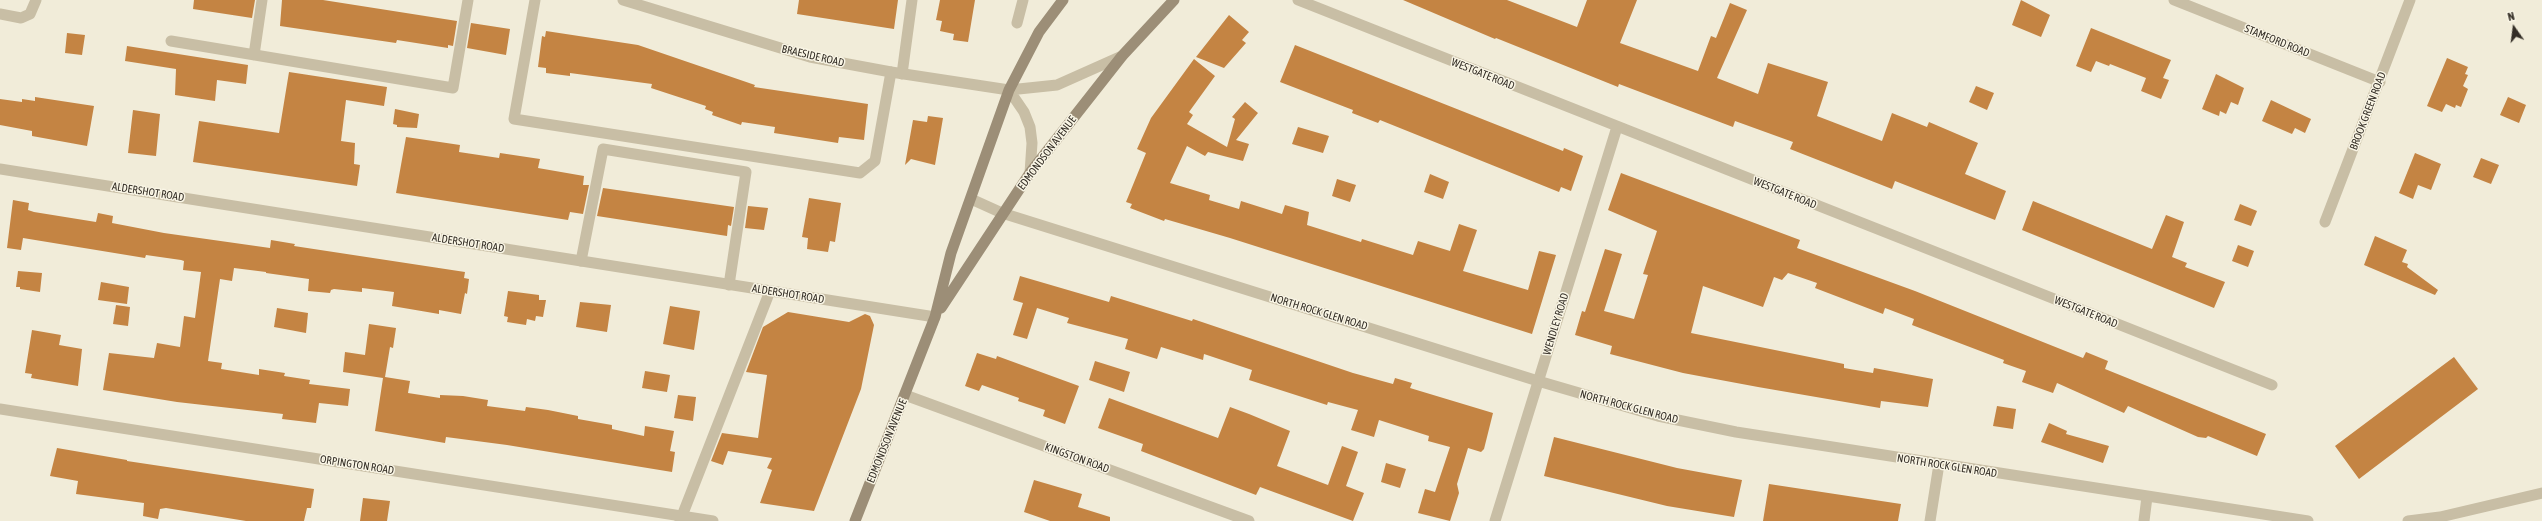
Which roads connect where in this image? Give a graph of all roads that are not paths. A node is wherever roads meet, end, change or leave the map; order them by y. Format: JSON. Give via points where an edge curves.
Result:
{"nodes":[{"id":1,"x":36,"y":0,"type":"edge"},
{"id":2,"x":262,"y":0,"type":"edge"},
{"id":3,"x":468,"y":0,"type":"edge"},
{"id":4,"x":535,"y":0,"type":"edge"},
{"id":5,"x":623,"y":0,"type":"edge"},
{"id":6,"x":912,"y":0,"type":"edge"},
{"id":7,"x":1023,"y":0,"type":"edge"},
{"id":8,"x":1063,"y":0,"type":"edge"},
{"id":9,"x":1174,"y":0,"type":"edge"},
{"id":10,"x":1298,"y":0,"type":"edge"},
{"id":11,"x":2174,"y":0,"type":"edge"},
{"id":12,"x":2410,"y":0,"type":"edge"},
{"id":13,"x":0,"y":14,"type":"edge"},
{"id":14,"x":1017,"y":22,"type":"dead end"},
{"id":15,"x":171,"y":42,"type":"dead end"},
{"id":16,"x":254,"y":55,"type":"junction"},
{"id":17,"x":1122,"y":56,"type":"junction"},
{"id":18,"x":891,"y":72,"type":"junction"},
{"id":19,"x":902,"y":74,"type":"junction"},
{"id":20,"x":2380,"y":82,"type":"junction"},
{"id":21,"x":1009,"y":90,"type":"junction"},
{"id":22,"x":1617,"y":127,"type":"junction"},
{"id":23,"x":0,"y":169,"type":"edge"},
{"id":24,"x":1030,"y":173,"type":"junction"},
{"id":25,"x":972,"y":199,"type":"junction"},
{"id":26,"x":1002,"y":212,"type":"junction"},
{"id":27,"x":2324,"y":222,"type":"dead end"},
{"id":28,"x":581,"y":261,"type":"junction"},
{"id":29,"x":729,"y":285,"type":"junction"},
{"id":30,"x":770,"y":291,"type":"junction"},
{"id":31,"x":935,"y":317,"type":"junction"},
{"id":32,"x":1538,"y":381,"type":"junction"},
{"id":33,"x":2272,"y":385,"type":"dead end"},
{"id":34,"x":905,"y":394,"type":"junction"},
{"id":35,"x":0,"y":409,"type":"edge"},
{"id":36,"x":1939,"y":464,"type":"junction"},
{"id":37,"x":2542,"y":493,"type":"edge"},
{"id":38,"x":2147,"y":497,"type":"junction"},
{"id":39,"x":681,"y":519,"type":"edge"},
{"id":40,"x":713,"y":521,"type":"edge"},
{"id":41,"x":855,"y":521,"type":"edge"},
{"id":42,"x":1248,"y":521,"type":"edge"},
{"id":43,"x":1495,"y":521,"type":"edge"},
{"id":44,"x":1930,"y":521,"type":"edge"},
{"id":45,"x":2144,"y":521,"type":"edge"},
{"id":46,"x":2308,"y":521,"type":"edge"},
{"id":47,"x":2408,"y":521,"type":"edge"}],
"edges":[{"from":1,"to":13,"type":"street","via":[[30,14],[20,18]]},
{"from":2,"to":16,"type":"street"},
{"from":3,"to":16,"type":"street","via":[[453,88]]},
{"from":4,"to":18,"type":"street","via":[[514,119],[860,173],[875,161]]},
{"from":5,"to":18,"type":"street","name":"BRAESIDE ROAD","via":[[810,57]]},
{"from":6,"to":19,"type":"street"},
{"from":7,"to":14,"type":"street"},
{"from":8,"to":21,"type":"main road","name":"EDMONDSON AVENUE","via":[[1039,32]]},
{"from":9,"to":17,"type":"main road","name":"EDMONDSON AVENUE"},
{"from":10,"to":22,"type":"street","name":"WESTGATE ROAD"},
{"from":11,"to":20,"type":"street","name":"STAMFORD ROAD"},
{"from":12,"to":20,"type":"street","name":"BROOK GREEN ROAD"},
{"from":15,"to":16,"type":"street"},
{"from":17,"to":21,"type":"street","name":"BRAESIDE ROAD","via":[[1057,85]]},
{"from":17,"to":24,"type":"main road","name":"EDMONDSON AVENUE"},
{"from":18,"to":19,"type":"street","name":"BRAESIDE ROAD"},
{"from":19,"to":21,"type":"street","name":"BRAESIDE ROAD"},
{"from":20,"to":27,"type":"street","name":"BROOK GREEN ROAD"},
{"from":21,"to":24,"type":"street","via":[[1024,112],[1030,127]]},
{"from":21,"to":25,"type":"main road","name":"EDMONDSON AVENUE"},
{"from":22,"to":32,"type":"street","name":"WENDLEY ROAD"},
{"from":22,"to":33,"type":"street","name":"WESTGATE ROAD"},
{"from":23,"to":28,"type":"street","name":"ALDERSHOT ROAD"},
{"from":24,"to":26,"type":"main road","name":"EDMONDSON AVENUE"},
{"from":25,"to":26,"type":"street","name":"NORTH ROCK GLEN ROAD"},
{"from":25,"to":31,"type":"main road","name":"EDMONDSON AVENUE","via":[[952,253]]},
{"from":26,"to":31,"type":"main road","name":"EDMONDSON AVENUE"},
{"from":26,"to":32,"type":"street","name":"NORTH ROCK GLEN ROAD"},
{"from":28,"to":29,"type":"street","name":"ALDERSHOT ROAD"},
{"from":28,"to":29,"type":"street","via":[[603,149],[724,168],[746,172]]},
{"from":29,"to":30,"type":"street","name":"ALDERSHOT ROAD"},
{"from":30,"to":31,"type":"street","name":"ALDERSHOT ROAD"},
{"from":30,"to":39,"type":"street"},
{"from":31,"to":34,"type":"main road","name":"EDMONDSON AVENUE"},
{"from":32,"to":36,"type":"street","name":"NORTH ROCK GLEN ROAD","via":[[1658,416],[1736,432]]},
{"from":32,"to":43,"type":"street","name":"WENDLEY ROAD"},
{"from":34,"to":41,"type":"main road","name":"EDMONDSON AVENUE"},
{"from":34,"to":42,"type":"street","name":"KINGSTON ROAD"},
{"from":35,"to":39,"type":"street","name":"ORPINGTON ROAD"},
{"from":36,"to":38,"type":"street","name":"NORTH ROCK GLEN ROAD"},
{"from":36,"to":44,"type":"street"},
{"from":37,"to":47,"type":"street","via":[[2440,517]]},
{"from":38,"to":45,"type":"street"},
{"from":38,"to":46,"type":"street","name":"NORTH ROCK GLEN ROAD"},
{"from":39,"to":40,"type":"street","name":"ORPINGTON ROAD"}]}
